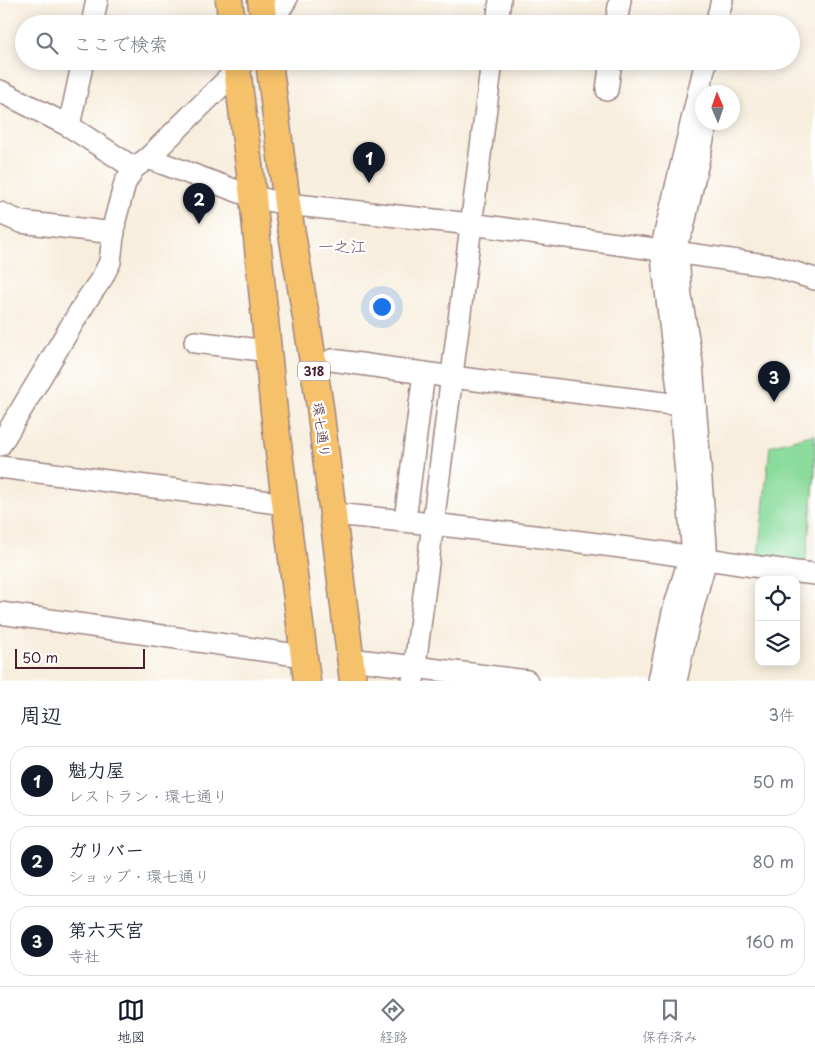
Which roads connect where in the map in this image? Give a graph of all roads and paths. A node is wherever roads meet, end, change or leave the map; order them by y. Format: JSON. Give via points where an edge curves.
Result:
{"nodes":[{"id":1,"x":97,"y":0,"type":"edge"},
{"id":2,"x":229,"y":0,"type":"edge"},
{"id":3,"x":261,"y":0,"type":"edge"},
{"id":4,"x":286,"y":0,"type":"edge"},
{"id":5,"x":500,"y":0,"type":"edge"},
{"id":6,"x":620,"y":0,"type":"edge"},
{"id":7,"x":722,"y":0,"type":"edge"},
{"id":8,"x":94,"y":15,"type":"edge"},
{"id":9,"x":231,"y":15,"type":"edge"},
{"id":10,"x":263,"y":15,"type":"edge"},
{"id":11,"x":276,"y":15,"type":"edge"},
{"id":12,"x":498,"y":15,"type":"edge"},
{"id":13,"x":618,"y":15,"type":"edge"},
{"id":14,"x":718,"y":15,"type":"edge"},
{"id":15,"x":81,"y":70,"type":"edge"},
{"id":16,"x":233,"y":70,"type":"edge"},
{"id":17,"x":240,"y":70,"type":"edge"},
{"id":18,"x":270,"y":70,"type":"edge"},
{"id":19,"x":491,"y":70,"type":"edge"},
{"id":20,"x":610,"y":70,"type":"edge"},
{"id":21,"x":704,"y":70,"type":"edge"},
{"id":22,"x":607,"y":90,"type":"dead end"},
{"id":23,"x":0,"y":91,"type":"edge"},
{"id":24,"x":69,"y":126,"type":"junction"},
{"id":25,"x":705,"y":130,"type":"edge"},
{"id":26,"x":141,"y":163,"type":"junction"},
{"id":27,"x":253,"y":197,"type":"junction"},
{"id":28,"x":287,"y":204,"type":"junction"},
{"id":29,"x":0,"y":214,"type":"edge"},
{"id":30,"x":471,"y":224,"type":"junction"},
{"id":31,"x":114,"y":233,"type":"junction"},
{"id":32,"x":670,"y":251,"type":"junction"},
{"id":33,"x":815,"y":279,"type":"edge"},
{"id":34,"x":195,"y":342,"type":"dead end"},
{"id":35,"x":268,"y":351,"type":"junction"},
{"id":36,"x":332,"y":360,"type":"dead end"},
{"id":37,"x":424,"y":373,"type":"junction"},
{"id":38,"x":452,"y":377,"type":"junction"},
{"id":39,"x":680,"y":406,"type":"junction"},
{"id":40,"x":0,"y":445,"type":"edge"},
{"id":41,"x":0,"y":467,"type":"edge"},
{"id":42,"x":285,"y":504,"type":"junction"},
{"id":43,"x":333,"y":514,"type":"junction"},
{"id":44,"x":405,"y":520,"type":"junction"},
{"id":45,"x":433,"y":524,"type":"junction"},
{"id":46,"x":698,"y":558,"type":"junction"},
{"id":47,"x":815,"y":574,"type":"edge"},
{"id":48,"x":0,"y":613,"type":"edge"},
{"id":49,"x":305,"y":669,"type":"edge"},
{"id":50,"x":351,"y":670,"type":"edge"},
{"id":51,"x":414,"y":674,"type":"edge"},
{"id":52,"x":527,"y":681,"type":"edge"},
{"id":53,"x":659,"y":681,"type":"edge"},
{"id":54,"x":676,"y":681,"type":"edge"}],
"edges":[{"from":1,"to":8,"type":"street"},
{"from":2,"to":9,"type":"main road"},
{"from":3,"to":10,"type":"main road"},
{"from":4,"to":11,"type":"street"},
{"from":5,"to":12,"type":"street"},
{"from":6,"to":13,"type":"street"},
{"from":7,"to":14,"type":"street"},
{"from":15,"to":24,"type":"street"},
{"from":16,"to":26,"type":"street"},
{"from":17,"to":27,"type":"main road"},
{"from":18,"to":28,"type":"main road","name":"環七通り","number":"318"},
{"from":19,"to":30,"type":"street"},
{"from":20,"to":22,"type":"street"},
{"from":21,"to":32,"type":"street"},
{"from":23,"to":24,"type":"street"},
{"from":24,"to":26,"type":"street"},
{"from":25,"to":32,"type":"street","via":[[683,228]]},
{"from":26,"to":27,"type":"street"},
{"from":26,"to":31,"type":"street","via":[[125,183]]},
{"from":27,"to":28,"type":"street"},
{"from":27,"to":35,"type":"main road"},
{"from":28,"to":30,"type":"street"},
{"from":28,"to":43,"type":"main road","name":"環七通り","number":"318"},
{"from":29,"to":31,"type":"street","via":[[21,222]]},
{"from":30,"to":32,"type":"street"},
{"from":30,"to":38,"type":"street"},
{"from":31,"to":40,"type":"street","via":[[110,262],[102,278]]},
{"from":32,"to":33,"type":"street","via":[[772,266]]},
{"from":32,"to":39,"type":"street"},
{"from":32,"to":46,"type":"street","via":[[682,297],[699,442],[705,510]]},
{"from":34,"to":35,"type":"street"},
{"from":35,"to":42,"type":"main road"},
{"from":36,"to":37,"type":"street"},
{"from":37,"to":38,"type":"street"},
{"from":37,"to":44,"type":"street"},
{"from":38,"to":39,"type":"street"},
{"from":38,"to":45,"type":"street"},
{"from":39,"to":46,"type":"street","via":[[692,544]]},
{"from":41,"to":42,"type":"street"},
{"from":42,"to":49,"type":"main road"},
{"from":43,"to":44,"type":"street"},
{"from":43,"to":50,"type":"main road","name":"環七通り","number":"318"},
{"from":44,"to":45,"type":"street"},
{"from":45,"to":46,"type":"street"},
{"from":45,"to":51,"type":"street"},
{"from":46,"to":47,"type":"street"},
{"from":46,"to":53,"type":"street","via":[[673,612]]},
{"from":46,"to":54,"type":"street"},
{"from":48,"to":49,"type":"street"},
{"from":50,"to":51,"type":"street"},
{"from":51,"to":52,"type":"street"}]}
